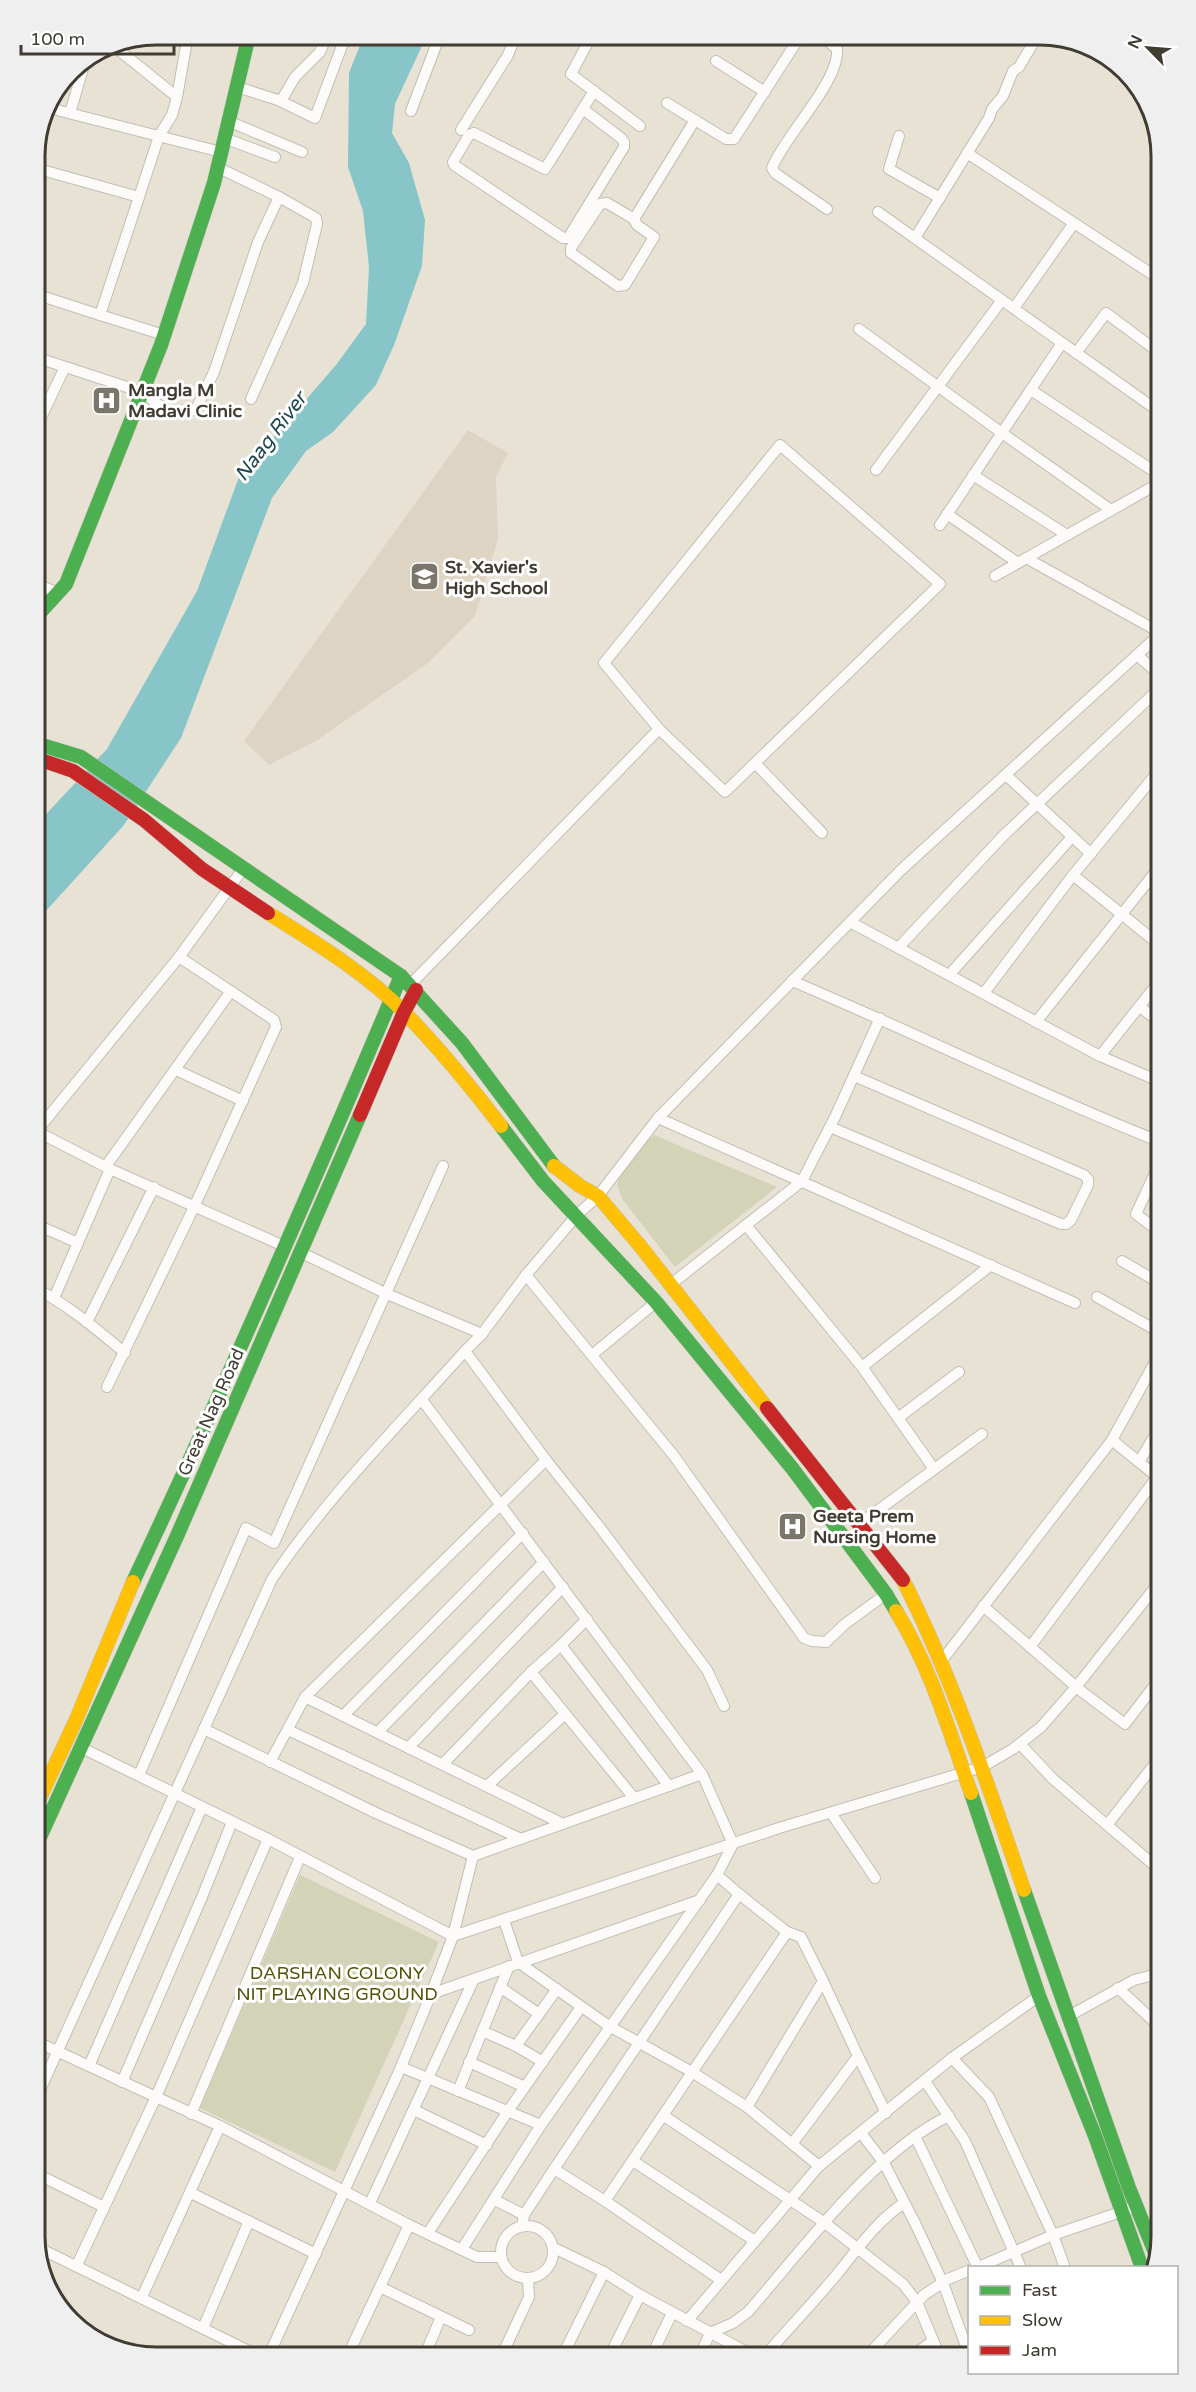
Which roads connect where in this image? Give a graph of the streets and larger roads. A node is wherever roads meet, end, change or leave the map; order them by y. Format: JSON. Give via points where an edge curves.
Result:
{"nodes":[{"id":1,"x":184,"y":45,"type":"edge"},
{"id":2,"x":247,"y":45,"type":"edge"},
{"id":3,"x":323,"y":45,"type":"edge"},
{"id":4,"x":342,"y":45,"type":"edge"},
{"id":5,"x":436,"y":45,"type":"edge"},
{"id":6,"x":512,"y":45,"type":"edge"},
{"id":7,"x":587,"y":45,"type":"edge"},
{"id":8,"x":795,"y":45,"type":"edge"},
{"id":9,"x":832,"y":45,"type":"edge"},
{"id":10,"x":1032,"y":45,"type":"edge"},
{"id":11,"x":119,"y":51,"type":"edge"},
{"id":12,"x":716,"y":61,"type":"dead end"},
{"id":13,"x":81,"y":74,"type":"edge"},
{"id":14,"x":237,"y":87,"type":"junction"},
{"id":15,"x":594,"y":91,"type":"junction"},
{"id":16,"x":765,"y":92,"type":"junction"},
{"id":17,"x":177,"y":97,"type":"junction"},
{"id":18,"x":281,"y":101,"type":"junction"},
{"id":19,"x":667,"y":103,"type":"dead end"},
{"id":20,"x":583,"y":109,"type":"junction"},
{"id":21,"x":55,"y":110,"type":"edge"},
{"id":22,"x":411,"y":111,"type":"dead end"},
{"id":23,"x":70,"y":114,"type":"junction"},
{"id":24,"x":695,"y":120,"type":"junction"},
{"id":25,"x":228,"y":122,"type":"junction"},
{"id":26,"x":640,"y":126,"type":"dead end"},
{"id":27,"x":461,"y":130,"type":"dead end"},
{"id":28,"x":159,"y":136,"type":"junction"},
{"id":29,"x":899,"y":136,"type":"dead end"},
{"id":30,"x":223,"y":145,"type":"junction"},
{"id":31,"x":302,"y":152,"type":"dead end"},
{"id":32,"x":967,"y":153,"type":"junction"},
{"id":33,"x":275,"y":157,"type":"dead end"},
{"id":34,"x":218,"y":167,"type":"junction"},
{"id":35,"x":45,"y":171,"type":"edge"},
{"id":36,"x":139,"y":197,"type":"junction"},
{"id":37,"x":279,"y":197,"type":"junction"},
{"id":38,"x":940,"y":198,"type":"junction"},
{"id":39,"x":827,"y":209,"type":"dead end"},
{"id":40,"x":878,"y":212,"type":"dead end"},
{"id":41,"x":634,"y":219,"type":"junction"},
{"id":42,"x":1074,"y":223,"type":"junction"},
{"id":43,"x":915,"y":238,"type":"junction"},
{"id":44,"x":1151,"y":273,"type":"edge"},
{"id":45,"x":45,"y":297,"type":"edge"},
{"id":46,"x":1002,"y":300,"type":"junction"},
{"id":47,"x":1014,"y":308,"type":"junction"},
{"id":48,"x":100,"y":315,"type":"junction"},
{"id":49,"x":859,"y":329,"type":"dead end"},
{"id":50,"x":164,"y":335,"type":"junction"},
{"id":51,"x":1062,"y":343,"type":"junction"},
{"id":52,"x":1151,"y":347,"type":"edge"},
{"id":53,"x":1076,"y":352,"type":"junction"},
{"id":54,"x":45,"y":360,"type":"edge"},
{"id":55,"x":65,"y":367,"type":"junction"},
{"id":56,"x":939,"y":388,"type":"junction"},
{"id":57,"x":1031,"y":390,"type":"junction"},
{"id":58,"x":142,"y":392,"type":"junction"},
{"id":59,"x":251,"y":399,"type":"dead end"},
{"id":60,"x":1151,"y":406,"type":"edge"},
{"id":61,"x":45,"y":408,"type":"edge"},
{"id":62,"x":1002,"y":434,"type":"junction"},
{"id":63,"x":1151,"y":469,"type":"edge"},
{"id":64,"x":876,"y":470,"type":"dead end"},
{"id":65,"x":974,"y":475,"type":"junction"},
{"id":66,"x":1151,"y":488,"type":"edge"},
{"id":67,"x":1112,"y":510,"type":"junction"},
{"id":68,"x":947,"y":514,"type":"junction"},
{"id":69,"x":940,"y":525,"type":"dead end"},
{"id":70,"x":1067,"y":535,"type":"junction"},
{"id":71,"x":1022,"y":561,"type":"junction"},
{"id":72,"x":995,"y":576,"type":"dead end"},
{"id":73,"x":45,"y":588,"type":"edge"},
{"id":74,"x":58,"y":594,"type":"junction"},
{"id":75,"x":45,"y":608,"type":"edge"},
{"id":76,"x":1151,"y":628,"type":"edge"},
{"id":77,"x":1151,"y":642,"type":"edge"},
{"id":78,"x":1137,"y":655,"type":"junction"},
{"id":79,"x":1151,"y":667,"type":"edge"},
{"id":80,"x":1151,"y":696,"type":"edge"},
{"id":81,"x":659,"y":729,"type":"junction"},
{"id":82,"x":45,"y":746,"type":"edge"},
{"id":83,"x":45,"y":762,"type":"edge"},
{"id":84,"x":755,"y":762,"type":"junction"},
{"id":85,"x":1006,"y":775,"type":"junction"},
{"id":86,"x":1151,"y":780,"type":"edge"},
{"id":87,"x":1036,"y":804,"type":"junction"},
{"id":88,"x":822,"y":833,"type":"dead end"},
{"id":89,"x":1072,"y":837,"type":"junction"},
{"id":90,"x":1091,"y":854,"type":"junction"},
{"id":91,"x":243,"y":869,"type":"junction"},
{"id":92,"x":1073,"y":875,"type":"junction"},
{"id":93,"x":1151,"y":878,"type":"edge"},
{"id":94,"x":229,"y":888,"type":"junction"},
{"id":95,"x":1122,"y":915,"type":"junction"},
{"id":96,"x":850,"y":922,"type":"junction"},
{"id":97,"x":1151,"y":938,"type":"edge"},
{"id":98,"x":899,"y":947,"type":"junction"},
{"id":99,"x":178,"y":957,"type":"junction"},
{"id":100,"x":950,"y":974,"type":"junction"},
{"id":101,"x":792,"y":981,"type":"junction"},
{"id":102,"x":409,"y":984,"type":"junction"},
{"id":103,"x":231,"y":991,"type":"junction"},
{"id":104,"x":1151,"y":992,"type":"edge"},
{"id":105,"x":984,"y":993,"type":"junction"},
{"id":106,"x":389,"y":998,"type":"junction"},
{"id":107,"x":1140,"y":1007,"type":"junction"},
{"id":108,"x":404,"y":1012,"type":"junction"},
{"id":109,"x":1151,"y":1015,"type":"edge"},
{"id":110,"x":880,"y":1018,"type":"junction"},
{"id":111,"x":1036,"y":1022,"type":"junction"},
{"id":112,"x":1100,"y":1056,"type":"junction"},
{"id":113,"x":176,"y":1070,"type":"junction"},
{"id":114,"x":854,"y":1076,"type":"junction"},
{"id":115,"x":1151,"y":1078,"type":"edge"},
{"id":116,"x":243,"y":1101,"type":"junction"},
{"id":117,"x":658,"y":1118,"type":"junction"},
{"id":118,"x":45,"y":1121,"type":"edge"},
{"id":119,"x":830,"y":1127,"type":"junction"},
{"id":120,"x":45,"y":1136,"type":"edge"},
{"id":121,"x":1151,"y":1138,"type":"edge"},
{"id":122,"x":443,"y":1166,"type":"dead end"},
{"id":123,"x":108,"y":1168,"type":"junction"},
{"id":124,"x":802,"y":1181,"type":"junction"},
{"id":125,"x":1151,"y":1182,"type":"edge"},
{"id":126,"x":153,"y":1187,"type":"junction"},
{"id":127,"x":598,"y":1196,"type":"junction"},
{"id":128,"x":195,"y":1205,"type":"junction"},
{"id":129,"x":577,"y":1215,"type":"junction"},
{"id":130,"x":746,"y":1225,"type":"junction"},
{"id":131,"x":1151,"y":1225,"type":"edge"},
{"id":132,"x":45,"y":1228,"type":"edge"},
{"id":133,"x":78,"y":1243,"type":"junction"},
{"id":134,"x":286,"y":1246,"type":"junction"},
{"id":135,"x":302,"y":1253,"type":"junction"},
{"id":136,"x":1122,"y":1261,"type":"dead end"},
{"id":137,"x":991,"y":1265,"type":"junction"},
{"id":138,"x":526,"y":1275,"type":"junction"},
{"id":139,"x":1151,"y":1278,"type":"edge"},
{"id":140,"x":670,"y":1285,"type":"junction"},
{"id":141,"x":45,"y":1293,"type":"edge"},
{"id":142,"x":387,"y":1294,"type":"junction"},
{"id":143,"x":1097,"y":1297,"type":"dead end"},
{"id":144,"x":54,"y":1298,"type":"junction"},
{"id":145,"x":656,"y":1302,"type":"junction"},
{"id":146,"x":1075,"y":1303,"type":"dead end"},
{"id":147,"x":87,"y":1322,"type":"junction"},
{"id":148,"x":1151,"y":1327,"type":"edge"},
{"id":149,"x":482,"y":1334,"type":"junction"},
{"id":150,"x":465,"y":1351,"type":"junction"},
{"id":151,"x":125,"y":1353,"type":"junction"},
{"id":152,"x":592,"y":1355,"type":"junction"},
{"id":153,"x":862,"y":1367,"type":"junction"},
{"id":154,"x":1151,"y":1369,"type":"edge"},
{"id":155,"x":959,"y":1372,"type":"dead end"},
{"id":156,"x":107,"y":1387,"type":"dead end"},
{"id":157,"x":422,"y":1400,"type":"junction"},
{"id":158,"x":898,"y":1418,"type":"junction"},
{"id":159,"x":982,"y":1434,"type":"dead end"},
{"id":160,"x":1112,"y":1440,"type":"junction"},
{"id":161,"x":1151,"y":1442,"type":"edge"},
{"id":162,"x":546,"y":1460,"type":"junction"},
{"id":163,"x":1139,"y":1462,"type":"junction"},
{"id":164,"x":934,"y":1469,"type":"junction"},
{"id":165,"x":1151,"y":1472,"type":"edge"},
{"id":166,"x":1151,"y":1488,"type":"edge"},
{"id":167,"x":500,"y":1502,"type":"junction"},
{"id":168,"x":858,"y":1525,"type":"junction"},
{"id":169,"x":523,"y":1533,"type":"junction"},
{"id":170,"x":274,"y":1543,"type":"junction"},
{"id":171,"x":290,"y":1552,"type":"junction"},
{"id":172,"x":544,"y":1562,"type":"junction"},
{"id":173,"x":563,"y":1587,"type":"junction"},
{"id":174,"x":886,"y":1593,"type":"junction"},
{"id":175,"x":1151,"y":1593,"type":"edge"},
{"id":176,"x":983,"y":1606,"type":"junction"},
{"id":177,"x":587,"y":1619,"type":"junction"},
{"id":178,"x":561,"y":1645,"type":"junction"},
{"id":179,"x":1030,"y":1647,"type":"junction"},
{"id":180,"x":940,"y":1663,"type":"junction"},
{"id":181,"x":531,"y":1672,"type":"junction"},
{"id":182,"x":1076,"y":1687,"type":"junction"},
{"id":183,"x":1151,"y":1690,"type":"edge"},
{"id":184,"x":305,"y":1697,"type":"junction"},
{"id":185,"x":724,"y":1706,"type":"dead end"},
{"id":186,"x":565,"y":1714,"type":"junction"},
{"id":187,"x":343,"y":1716,"type":"junction"},
{"id":188,"x":204,"y":1728,"type":"junction"},
{"id":189,"x":288,"y":1730,"type":"junction"},
{"id":190,"x":378,"y":1732,"type":"junction"},
{"id":191,"x":67,"y":1740,"type":"junction"},
{"id":192,"x":1020,"y":1744,"type":"junction"},
{"id":193,"x":409,"y":1747,"type":"junction"},
{"id":194,"x":82,"y":1748,"type":"junction"},
{"id":195,"x":270,"y":1762,"type":"junction"},
{"id":196,"x":444,"y":1764,"type":"junction"},
{"id":197,"x":982,"y":1767,"type":"junction"},
{"id":198,"x":1151,"y":1769,"type":"edge"},
{"id":199,"x":965,"y":1772,"type":"junction"},
{"id":200,"x":702,"y":1774,"type":"junction"},
{"id":201,"x":139,"y":1775,"type":"junction"},
{"id":202,"x":45,"y":1785,"type":"edge"},
{"id":203,"x":488,"y":1785,"type":"junction"},
{"id":204,"x":669,"y":1786,"type":"junction"},
{"id":205,"x":173,"y":1793,"type":"junction"},
{"id":206,"x":634,"y":1798,"type":"junction"},
{"id":207,"x":202,"y":1807,"type":"junction"},
{"id":208,"x":831,"y":1814,"type":"junction"},
{"id":209,"x":232,"y":1822,"type":"junction"},
{"id":210,"x":563,"y":1824,"type":"junction"},
{"id":211,"x":45,"y":1825,"type":"edge"},
{"id":212,"x":1107,"y":1825,"type":"junction"},
{"id":213,"x":268,"y":1839,"type":"junction"},
{"id":214,"x":521,"y":1839,"type":"junction"},
{"id":215,"x":733,"y":1844,"type":"junction"},
{"id":216,"x":473,"y":1856,"type":"junction"},
{"id":217,"x":300,"y":1857,"type":"junction"},
{"id":218,"x":1151,"y":1862,"type":"edge"},
{"id":219,"x":717,"y":1875,"type":"junction"},
{"id":220,"x":875,"y":1878,"type":"dead end"},
{"id":221,"x":739,"y":1894,"type":"junction"},
{"id":222,"x":700,"y":1900,"type":"junction"},
{"id":223,"x":504,"y":1920,"type":"junction"},
{"id":224,"x":787,"y":1932,"type":"junction"},
{"id":225,"x":453,"y":1936,"type":"junction"},
{"id":226,"x":514,"y":1964,"type":"junction"},
{"id":227,"x":1151,"y":1976,"type":"edge"},
{"id":228,"x":474,"y":1979,"type":"junction"},
{"id":229,"x":823,"y":1981,"type":"junction"},
{"id":230,"x":500,"y":1987,"type":"junction"},
{"id":231,"x":1118,"y":1988,"type":"junction"},
{"id":232,"x":556,"y":1989,"type":"junction"},
{"id":233,"x":431,"y":1994,"type":"junction"},
{"id":234,"x":1040,"y":1996,"type":"junction"},
{"id":235,"x":581,"y":2007,"type":"junction"},
{"id":236,"x":539,"y":2014,"type":"junction"},
{"id":237,"x":1069,"y":2016,"type":"junction"},
{"id":238,"x":1151,"y":2019,"type":"edge"},
{"id":239,"x":609,"y":2026,"type":"junction"},
{"id":240,"x":482,"y":2031,"type":"junction"},
{"id":241,"x":640,"y":2042,"type":"junction"},
{"id":242,"x":45,"y":2046,"type":"edge"},
{"id":243,"x":516,"y":2046,"type":"junction"},
{"id":244,"x":56,"y":2051,"type":"junction"},
{"id":245,"x":858,"y":2056,"type":"junction"},
{"id":246,"x":952,"y":2058,"type":"junction"},
{"id":247,"x":469,"y":2062,"type":"junction"},
{"id":248,"x":543,"y":2062,"type":"junction"},
{"id":249,"x":89,"y":2066,"type":"junction"},
{"id":250,"x":401,"y":2067,"type":"junction"},
{"id":251,"x":692,"y":2072,"type":"junction"},
{"id":252,"x":45,"y":2076,"type":"edge"},
{"id":253,"x":429,"y":2079,"type":"junction"},
{"id":254,"x":925,"y":2081,"type":"junction"},
{"id":255,"x":122,"y":2082,"type":"junction"},
{"id":256,"x":525,"y":2087,"type":"junction"},
{"id":257,"x":458,"y":2091,"type":"junction"},
{"id":258,"x":156,"y":2097,"type":"junction"},
{"id":259,"x":747,"y":2107,"type":"junction"},
{"id":260,"x":414,"y":2110,"type":"junction"},
{"id":261,"x":508,"y":2111,"type":"junction"},
{"id":262,"x":886,"y":2113,"type":"junction"},
{"id":263,"x":191,"y":2114,"type":"junction"},
{"id":264,"x":949,"y":2115,"type":"junction"},
{"id":265,"x":664,"y":2116,"type":"junction"},
{"id":266,"x":541,"y":2125,"type":"junction"},
{"id":267,"x":220,"y":2126,"type":"junction"},
{"id":268,"x":861,"y":2133,"type":"junction"},
{"id":269,"x":915,"y":2136,"type":"junction"},
{"id":270,"x":792,"y":2144,"type":"junction"},
{"id":271,"x":487,"y":2145,"type":"junction"},
{"id":272,"x":633,"y":2161,"type":"junction"},
{"id":273,"x":884,"y":2163,"type":"junction"},
{"id":274,"x":819,"y":2166,"type":"junction"},
{"id":275,"x":554,"y":2169,"type":"junction"},
{"id":276,"x":45,"y":2178,"type":"edge"},
{"id":277,"x":345,"y":2190,"type":"junction"},
{"id":278,"x":191,"y":2193,"type":"junction"},
{"id":279,"x":495,"y":2200,"type":"junction"},
{"id":280,"x":605,"y":2201,"type":"junction"},
{"id":281,"x":790,"y":2201,"type":"junction"},
{"id":282,"x":904,"y":2202,"type":"junction"},
{"id":283,"x":370,"y":2203,"type":"junction"},
{"id":284,"x":1134,"y":2206,"type":"junction"},
{"id":285,"x":104,"y":2207,"type":"junction"},
{"id":286,"x":1120,"y":2211,"type":"junction"},
{"id":287,"x":523,"y":2220,"type":"junction"},
{"id":288,"x":249,"y":2222,"type":"junction"},
{"id":289,"x":825,"y":2223,"type":"junction"},
{"id":290,"x":409,"y":2225,"type":"junction"},
{"id":291,"x":428,"y":2234,"type":"junction"},
{"id":292,"x":1053,"y":2235,"type":"junction"},
{"id":293,"x":755,"y":2241,"type":"junction"},
{"id":294,"x":1151,"y":2242,"type":"edge"},
{"id":295,"x":554,"y":2248,"type":"junction"},
{"id":296,"x":856,"y":2248,"type":"junction"},
{"id":297,"x":462,"y":2249,"type":"junction"},
{"id":298,"x":46,"y":2251,"type":"edge"},
{"id":299,"x":1015,"y":2251,"type":"junction"},
{"id":300,"x":316,"y":2254,"type":"junction"},
{"id":301,"x":501,"y":2257,"type":"junction"},
{"id":302,"x":77,"y":2265,"type":"junction"},
{"id":303,"x":977,"y":2266,"type":"edge"},
{"id":304,"x":979,"y":2266,"type":"edge"},
{"id":305,"x":1020,"y":2266,"type":"edge"},
{"id":306,"x":1064,"y":2266,"type":"edge"},
{"id":307,"x":1141,"y":2266,"type":"edge"},
{"id":308,"x":968,"y":2270,"type":"edge"},
{"id":309,"x":603,"y":2272,"type":"junction"},
{"id":310,"x":528,"y":2278,"type":"junction"},
{"id":311,"x":721,"y":2280,"type":"junction"},
{"id":312,"x":943,"y":2283,"type":"junction"},
{"id":313,"x":380,"y":2288,"type":"junction"},
{"id":314,"x":640,"y":2295,"type":"junction"},
{"id":315,"x":142,"y":2297,"type":"junction"},
{"id":316,"x":917,"y":2302,"type":"junction"},
{"id":317,"x":672,"y":2313,"type":"junction"},
{"id":318,"x":441,"y":2317,"type":"junction"},
{"id":319,"x":687,"y":2320,"type":"junction"},
{"id":320,"x":203,"y":2328,"type":"junction"},
{"id":321,"x":470,"y":2330,"type":"dead end"},
{"id":322,"x":710,"y":2333,"type":"junction"},
{"id":323,"x":933,"y":2341,"type":"junction"},
{"id":324,"x":241,"y":2347,"type":"edge"},
{"id":325,"x":272,"y":2347,"type":"edge"},
{"id":326,"x":352,"y":2347,"type":"edge"},
{"id":327,"x":428,"y":2347,"type":"edge"},
{"id":328,"x":506,"y":2347,"type":"edge"},
{"id":329,"x":567,"y":2347,"type":"edge"},
{"id":330,"x":614,"y":2347,"type":"edge"},
{"id":331,"x":656,"y":2347,"type":"edge"},
{"id":332,"x":704,"y":2347,"type":"edge"},
{"id":333,"x":733,"y":2347,"type":"edge"},
{"id":334,"x":773,"y":2347,"type":"edge"},
{"id":335,"x":875,"y":2347,"type":"edge"},
{"id":336,"x":924,"y":2347,"type":"edge"},
{"id":337,"x":936,"y":2347,"type":"edge"},
{"id":338,"x":965,"y":2347,"type":"edge"}],
"edges":[{"from":1,"to":17,"type":"street"},
{"from":2,"to":14,"type":"street"},
{"from":3,"to":18,"type":"street","via":[[295,77]]},
{"from":4,"to":18,"type":"street","via":[[315,118]]},
{"from":5,"to":22,"type":"street"},
{"from":6,"to":27,"type":"street"},
{"from":7,"to":15,"type":"street","via":[[571,74]]},
{"from":8,"to":16,"type":"street"},
{"from":9,"to":39,"type":"street","via":[[838,59],[830,76],[772,168]]},
{"from":10,"to":32,"type":"street"},
{"from":11,"to":17,"type":"street"},
{"from":12,"to":16,"type":"street"},
{"from":13,"to":23,"type":"street"},
{"from":14,"to":18,"type":"street"},
{"from":14,"to":25,"type":"street"},
{"from":15,"to":20,"type":"street"},
{"from":15,"to":26,"type":"street"},
{"from":16,"to":24,"type":"street","via":[[734,139],[726,139]]},
{"from":17,"to":28,"type":"street","via":[[172,115]]},
{"from":19,"to":24,"type":"street"},
{"from":20,"to":20,"type":"street","via":[[545,169],[474,133],[469,135],[454,165],[562,238],[568,238],[624,147],[621,138]]},
{"from":21,"to":23,"type":"street"},
{"from":23,"to":28,"type":"street"},
{"from":24,"to":41,"type":"street"},
{"from":25,"to":30,"type":"street"},
{"from":25,"to":31,"type":"street"},
{"from":28,"to":30,"type":"street"},
{"from":28,"to":36,"type":"street"},
{"from":29,"to":38,"type":"street","via":[[889,169]]},
{"from":30,"to":33,"type":"street"},
{"from":30,"to":34,"type":"street"},
{"from":32,"to":38,"type":"street"},
{"from":32,"to":42,"type":"street"},
{"from":34,"to":37,"type":"street"},
{"from":34,"to":50,"type":"street"},
{"from":35,"to":36,"type":"street"},
{"from":36,"to":48,"type":"street"},
{"from":37,"to":58,"type":"street","via":[[258,242],[214,372],[196,410],[171,414]]},
{"from":37,"to":59,"type":"street","via":[[316,218],[317,224],[303,283]]},
{"from":38,"to":43,"type":"street"},
{"from":40,"to":43,"type":"street"},
{"from":41,"to":41,"type":"street","via":[[654,237],[625,285],[618,286],[571,253],[600,204],[607,203]]},
{"from":42,"to":44,"type":"street"},
{"from":42,"to":47,"type":"street"},
{"from":43,"to":46,"type":"street"},
{"from":45,"to":48,"type":"street"},
{"from":46,"to":47,"type":"street"},
{"from":46,"to":56,"type":"street"},
{"from":47,"to":51,"type":"street"},
{"from":48,"to":50,"type":"street"},
{"from":49,"to":56,"type":"street"},
{"from":50,"to":58,"type":"street"},
{"from":51,"to":53,"type":"street"},
{"from":51,"to":57,"type":"street"},
{"from":52,"to":53,"type":"street","via":[[1106,313]]},
{"from":53,"to":60,"type":"street"},
{"from":54,"to":55,"type":"street"},
{"from":55,"to":58,"type":"street"},
{"from":55,"to":61,"type":"street"},
{"from":56,"to":62,"type":"street"},
{"from":56,"to":64,"type":"street"},
{"from":57,"to":62,"type":"street"},
{"from":57,"to":63,"type":"street"},
{"from":58,"to":74,"type":"street","via":[[66,584]]},
{"from":62,"to":65,"type":"street"},
{"from":62,"to":67,"type":"street"},
{"from":65,"to":68,"type":"street"},
{"from":65,"to":70,"type":"street"},
{"from":66,"to":67,"type":"street"},
{"from":67,"to":70,"type":"street"},
{"from":68,"to":69,"type":"street"},
{"from":68,"to":71,"type":"street"},
{"from":70,"to":71,"type":"street"},
{"from":71,"to":72,"type":"street"},
{"from":71,"to":76,"type":"street"},
{"from":73,"to":74,"type":"street"},
{"from":74,"to":75,"type":"street"},
{"from":77,"to":78,"type":"street"},
{"from":78,"to":79,"type":"street"},
{"from":78,"to":85,"type":"street"},
{"from":80,"to":87,"type":"street"},
{"from":81,"to":84,"type":"street","via":[[725,792]]},
{"from":81,"to":84,"type":"street","via":[[604,663],[780,445],[940,584]]},
{"from":81,"to":102,"type":"street"},
{"from":82,"to":91,"type":"street","via":[[81,757]]},
{"from":83,"to":94,"type":"street","via":[[73,771],[144,820]]},
{"from":84,"to":88,"type":"street"},
{"from":85,"to":87,"type":"street"},
{"from":85,"to":96,"type":"street"},
{"from":86,"to":90,"type":"street"},
{"from":87,"to":89,"type":"street"},
{"from":87,"to":98,"type":"street"},
{"from":89,"to":90,"type":"street"},
{"from":89,"to":100,"type":"street"},
{"from":90,"to":92,"type":"street"},
{"from":91,"to":94,"type":"street"},
{"from":91,"to":102,"type":"street"},
{"from":92,"to":95,"type":"street"},
{"from":92,"to":105,"type":"street"},
{"from":93,"to":95,"type":"street"},
{"from":94,"to":99,"type":"street"},
{"from":94,"to":106,"type":"street","via":[[339,958]]},
{"from":95,"to":97,"type":"street"},
{"from":95,"to":111,"type":"street"},
{"from":96,"to":98,"type":"street"},
{"from":96,"to":101,"type":"street"},
{"from":98,"to":100,"type":"street"},
{"from":99,"to":103,"type":"street"},
{"from":99,"to":118,"type":"street"},
{"from":100,"to":105,"type":"street"},
{"from":101,"to":110,"type":"street"},
{"from":101,"to":117,"type":"street"},
{"from":102,"to":106,"type":"street","name":"Great Nag Road"},
{"from":102,"to":108,"type":"street","name":"Great Nag Road"},
{"from":102,"to":127,"type":"street","via":[[444,1021],[556,1168]]},
{"from":103,"to":113,"type":"street"},
{"from":103,"to":116,"type":"street","via":[[274,1020],[276,1027]]},
{"from":104,"to":107,"type":"street"},
{"from":105,"to":111,"type":"street"},
{"from":106,"to":108,"type":"street"},
{"from":106,"to":134,"type":"street","name":"Great Nag Road","via":[[374,1042]]},
{"from":107,"to":109,"type":"street"},
{"from":107,"to":112,"type":"street"},
{"from":108,"to":129,"type":"street","via":[[464,1077],[543,1181]]},
{"from":108,"to":135,"type":"street","name":"Great Nag Road"},
{"from":110,"to":114,"type":"street"},
{"from":110,"to":121,"type":"street","via":[[1075,1108]]},
{"from":111,"to":112,"type":"street"},
{"from":112,"to":115,"type":"street"},
{"from":113,"to":116,"type":"street"},
{"from":113,"to":123,"type":"street"},
{"from":114,"to":119,"type":"street"},
{"from":114,"to":119,"type":"street","via":[[1084,1175],[1088,1185],[1071,1220],[1061,1224]]},
{"from":116,"to":128,"type":"street"},
{"from":117,"to":124,"type":"street"},
{"from":117,"to":127,"type":"street"},
{"from":119,"to":124,"type":"street"},
{"from":120,"to":123,"type":"street"},
{"from":122,"to":142,"type":"street"},
{"from":123,"to":126,"type":"street"},
{"from":123,"to":133,"type":"street"},
{"from":124,"to":130,"type":"street"},
{"from":124,"to":137,"type":"street"},
{"from":125,"to":131,"type":"street","via":[[1136,1214]]},
{"from":126,"to":128,"type":"street"},
{"from":126,"to":147,"type":"street"},
{"from":127,"to":129,"type":"street"},
{"from":127,"to":140,"type":"street"},
{"from":128,"to":134,"type":"street"},
{"from":128,"to":151,"type":"street"},
{"from":129,"to":138,"type":"street"},
{"from":129,"to":145,"type":"street"},
{"from":130,"to":140,"type":"street"},
{"from":130,"to":153,"type":"street"},
{"from":132,"to":133,"type":"street"},
{"from":133,"to":144,"type":"street"},
{"from":134,"to":135,"type":"street"},
{"from":134,"to":191,"type":"street","name":"Great Nag Road","via":[[126,1598]]},
{"from":135,"to":142,"type":"street"},
{"from":135,"to":194,"type":"street","name":"Great Nag Road"},
{"from":136,"to":139,"type":"street"},
{"from":137,"to":146,"type":"street"},
{"from":137,"to":153,"type":"street"},
{"from":138,"to":149,"type":"street"},
{"from":138,"to":152,"type":"street"},
{"from":140,"to":168,"type":"street"},
{"from":141,"to":144,"type":"street"},
{"from":142,"to":149,"type":"street"},
{"from":142,"to":170,"type":"street"},
{"from":143,"to":148,"type":"street"},
{"from":144,"to":147,"type":"street"},
{"from":145,"to":152,"type":"street"},
{"from":145,"to":174,"type":"street","via":[[792,1468]]},
{"from":147,"to":151,"type":"street"},
{"from":149,"to":150,"type":"street"},
{"from":150,"to":157,"type":"street"},
{"from":150,"to":162,"type":"street"},
{"from":151,"to":156,"type":"street"},
{"from":152,"to":174,"type":"street","via":[[674,1456],[804,1638],[826,1642]]},
{"from":153,"to":158,"type":"street"},
{"from":154,"to":160,"type":"street"},
{"from":155,"to":158,"type":"street"},
{"from":157,"to":167,"type":"street"},
{"from":157,"to":171,"type":"street"},
{"from":158,"to":164,"type":"street"},
{"from":159,"to":164,"type":"street"},
{"from":160,"to":163,"type":"street"},
{"from":160,"to":176,"type":"street"},
{"from":161,"to":163,"type":"street"},
{"from":162,"to":167,"type":"street"},
{"from":162,"to":185,"type":"street","via":[[707,1670]]},
{"from":163,"to":165,"type":"street"},
{"from":164,"to":168,"type":"street"},
{"from":166,"to":179,"type":"street"},
{"from":167,"to":169,"type":"street"},
{"from":167,"to":184,"type":"street"},
{"from":168,"to":180,"type":"street","via":[[903,1580]]},
{"from":169,"to":172,"type":"street"},
{"from":169,"to":187,"type":"street"},
{"from":170,"to":171,"type":"street"},
{"from":170,"to":201,"type":"street","via":[[246,1528]]},
{"from":171,"to":188,"type":"street","via":[[272,1580]]},
{"from":172,"to":173,"type":"street"},
{"from":172,"to":190,"type":"street"},
{"from":173,"to":177,"type":"street"},
{"from":173,"to":193,"type":"street"},
{"from":174,"to":199,"type":"street","via":[[912,1637]]},
{"from":175,"to":182,"type":"street"},
{"from":176,"to":179,"type":"street"},
{"from":176,"to":180,"type":"street"},
{"from":177,"to":178,"type":"street"},
{"from":177,"to":200,"type":"street"},
{"from":178,"to":181,"type":"street"},
{"from":178,"to":204,"type":"street"},
{"from":179,"to":182,"type":"street"},
{"from":180,"to":197,"type":"street"},
{"from":181,"to":186,"type":"street"},
{"from":181,"to":196,"type":"street"},
{"from":182,"to":183,"type":"street","via":[[1125,1724]]},
{"from":182,"to":192,"type":"street","via":[[1041,1727]]},
{"from":184,"to":187,"type":"street"},
{"from":184,"to":189,"type":"street"},
{"from":186,"to":203,"type":"street"},
{"from":186,"to":206,"type":"street"},
{"from":187,"to":190,"type":"street"},
{"from":188,"to":195,"type":"street"},
{"from":188,"to":205,"type":"street"},
{"from":189,"to":195,"type":"street"},
{"from":189,"to":214,"type":"street"},
{"from":190,"to":193,"type":"street"},
{"from":191,"to":194,"type":"street"},
{"from":191,"to":202,"type":"street","name":"Great Nag Road"},
{"from":192,"to":197,"type":"street"},
{"from":192,"to":212,"type":"street","via":[[1053,1779]]},
{"from":193,"to":196,"type":"street"},
{"from":194,"to":201,"type":"street"},
{"from":194,"to":211,"type":"street","name":"Great Nag Road"},
{"from":195,"to":216,"type":"street"},
{"from":196,"to":203,"type":"street"},
{"from":197,"to":199,"type":"street"},
{"from":197,"to":237,"type":"street"},
{"from":198,"to":212,"type":"street"},
{"from":199,"to":208,"type":"street"},
{"from":199,"to":234,"type":"street"},
{"from":200,"to":204,"type":"street"},
{"from":200,"to":215,"type":"street"},
{"from":201,"to":205,"type":"street"},
{"from":203,"to":210,"type":"street"},
{"from":204,"to":206,"type":"street"},
{"from":205,"to":207,"type":"street"},
{"from":205,"to":244,"type":"street"},
{"from":206,"to":210,"type":"street"},
{"from":207,"to":209,"type":"street"},
{"from":207,"to":249,"type":"street"},
{"from":208,"to":215,"type":"street"},
{"from":208,"to":220,"type":"street"},
{"from":209,"to":213,"type":"street"},
{"from":209,"to":255,"type":"street"},
{"from":210,"to":214,"type":"street"},
{"from":212,"to":218,"type":"street"},
{"from":213,"to":217,"type":"street"},
{"from":213,"to":258,"type":"street"},
{"from":214,"to":216,"type":"street"},
{"from":215,"to":219,"type":"street"},
{"from":215,"to":223,"type":"street"},
{"from":216,"to":225,"type":"street"},
{"from":217,"to":225,"type":"street"},
{"from":217,"to":263,"type":"street"},
{"from":219,"to":221,"type":"street"},
{"from":219,"to":222,"type":"street"},
{"from":221,"to":224,"type":"street"},
{"from":221,"to":241,"type":"street"},
{"from":222,"to":226,"type":"street"},
{"from":222,"to":239,"type":"street"},
{"from":223,"to":225,"type":"street"},
{"from":223,"to":226,"type":"street"},
{"from":224,"to":229,"type":"street","via":[[801,1937]]},
{"from":224,"to":251,"type":"street"},
{"from":225,"to":233,"type":"street"},
{"from":226,"to":228,"type":"street"},
{"from":226,"to":230,"type":"street"},
{"from":226,"to":232,"type":"street"},
{"from":227,"to":231,"type":"street"},
{"from":228,"to":233,"type":"street"},
{"from":228,"to":253,"type":"street"},
{"from":229,"to":245,"type":"street"},
{"from":229,"to":259,"type":"street"},
{"from":230,"to":236,"type":"street"},
{"from":230,"to":240,"type":"street"},
{"from":231,"to":237,"type":"street"},
{"from":231,"to":238,"type":"street"},
{"from":232,"to":235,"type":"street"},
{"from":232,"to":236,"type":"street"},
{"from":233,"to":250,"type":"street"},
{"from":234,"to":246,"type":"street"},
{"from":234,"to":286,"type":"street"},
{"from":235,"to":239,"type":"street"},
{"from":235,"to":248,"type":"street"},
{"from":236,"to":243,"type":"street"},
{"from":237,"to":284,"type":"street"},
{"from":239,"to":241,"type":"street"},
{"from":239,"to":266,"type":"street"},
{"from":240,"to":243,"type":"street"},
{"from":240,"to":247,"type":"street"},
{"from":241,"to":251,"type":"street"},
{"from":241,"to":275,"type":"street"},
{"from":242,"to":244,"type":"street"},
{"from":243,"to":248,"type":"street"},
{"from":244,"to":249,"type":"street"},
{"from":244,"to":252,"type":"street"},
{"from":245,"to":262,"type":"street"},
{"from":245,"to":270,"type":"street"},
{"from":246,"to":254,"type":"street"},
{"from":246,"to":292,"type":"street","via":[[989,2097]]},
{"from":247,"to":256,"type":"street"},
{"from":247,"to":257,"type":"street"},
{"from":248,"to":256,"type":"street"},
{"from":249,"to":255,"type":"street"},
{"from":250,"to":253,"type":"street"},
{"from":250,"to":277,"type":"street"},
{"from":251,"to":259,"type":"street"},
{"from":251,"to":265,"type":"street"},
{"from":253,"to":257,"type":"street"},
{"from":253,"to":260,"type":"street"},
{"from":254,"to":262,"type":"street"},
{"from":254,"to":264,"type":"street"},
{"from":255,"to":258,"type":"street"},
{"from":256,"to":261,"type":"street"},
{"from":257,"to":261,"type":"street"},
{"from":258,"to":263,"type":"street"},
{"from":258,"to":285,"type":"street"},
{"from":259,"to":270,"type":"street"},
{"from":260,"to":271,"type":"street"},
{"from":260,"to":283,"type":"street"},
{"from":261,"to":266,"type":"street"},
{"from":261,"to":271,"type":"street"},
{"from":262,"to":268,"type":"street"},
{"from":263,"to":267,"type":"street"},
{"from":264,"to":269,"type":"street"},
{"from":264,"to":299,"type":"street","via":[[965,2141]]},
{"from":265,"to":272,"type":"street"},
{"from":265,"to":281,"type":"street"},
{"from":266,"to":279,"type":"street"},
{"from":267,"to":277,"type":"street"},
{"from":267,"to":278,"type":"street"},
{"from":268,"to":273,"type":"street"},
{"from":268,"to":274,"type":"street"},
{"from":269,"to":273,"type":"street"},
{"from":269,"to":303,"type":"street"},
{"from":270,"to":274,"type":"street"},
{"from":271,"to":291,"type":"street"},
{"from":272,"to":280,"type":"street"},
{"from":272,"to":293,"type":"street"},
{"from":273,"to":282,"type":"street"},
{"from":273,"to":289,"type":"street"},
{"from":274,"to":281,"type":"street"},
{"from":275,"to":280,"type":"street"},
{"from":275,"to":287,"type":"street"},
{"from":276,"to":285,"type":"street"},
{"from":277,"to":283,"type":"street"},
{"from":277,"to":300,"type":"street"},
{"from":278,"to":288,"type":"street"},
{"from":278,"to":315,"type":"street"},
{"from":279,"to":287,"type":"street"},
{"from":279,"to":297,"type":"street"},
{"from":280,"to":311,"type":"street"},
{"from":281,"to":289,"type":"street"},
{"from":281,"to":293,"type":"street"},
{"from":282,"to":296,"type":"street"},
{"from":282,"to":312,"type":"street"},
{"from":283,"to":290,"type":"street"},
{"from":284,"to":286,"type":"street"},
{"from":284,"to":294,"type":"street"},
{"from":285,"to":302,"type":"street"},
{"from":286,"to":292,"type":"street"},
{"from":286,"to":307,"type":"street"},
{"from":287,"to":295,"type":"street","via":[[543,2230]]},
{"from":287,"to":301,"type":"street","via":[[504,2239]]},
{"from":288,"to":300,"type":"street"},
{"from":288,"to":320,"type":"street"},
{"from":289,"to":296,"type":"street"},
{"from":289,"to":322,"type":"street","via":[[748,2312]]},
{"from":290,"to":291,"type":"street"},
{"from":290,"to":313,"type":"street"},
{"from":291,"to":297,"type":"street"},
{"from":292,"to":299,"type":"street"},
{"from":292,"to":306,"type":"street"},
{"from":293,"to":311,"type":"street"},
{"from":295,"to":309,"type":"street"},
{"from":295,"to":310,"type":"street","via":[[547,2269]]},
{"from":296,"to":316,"type":"street","via":[[903,2284]]},
{"from":296,"to":334,"type":"street"},
{"from":297,"to":301,"type":"street","via":[[485,2258]]},
{"from":298,"to":302,"type":"street"},
{"from":299,"to":304,"type":"street"},
{"from":299,"to":305,"type":"street"},
{"from":300,"to":325,"type":"street"},
{"from":301,"to":310,"type":"street","via":[[509,2271]]},
{"from":302,"to":315,"type":"street"},
{"from":308,"to":312,"type":"street"},
{"from":309,"to":314,"type":"street"},
{"from":309,"to":329,"type":"street"},
{"from":310,"to":328,"type":"street","via":[[529,2297]]},
{"from":311,"to":319,"type":"street"},
{"from":312,"to":316,"type":"street"},
{"from":312,"to":338,"type":"street"},
{"from":313,"to":318,"type":"street"},
{"from":313,"to":326,"type":"street"},
{"from":314,"to":317,"type":"street"},
{"from":314,"to":330,"type":"street"},
{"from":315,"to":320,"type":"street"},
{"from":316,"to":323,"type":"street"},
{"from":316,"to":335,"type":"street"},
{"from":317,"to":319,"type":"street"},
{"from":317,"to":331,"type":"street"},
{"from":318,"to":321,"type":"street"},
{"from":318,"to":327,"type":"street"},
{"from":319,"to":322,"type":"street"},
{"from":320,"to":324,"type":"street"},
{"from":322,"to":332,"type":"street"},
{"from":322,"to":333,"type":"street"},
{"from":323,"to":336,"type":"street"},
{"from":323,"to":337,"type":"street"}]}
